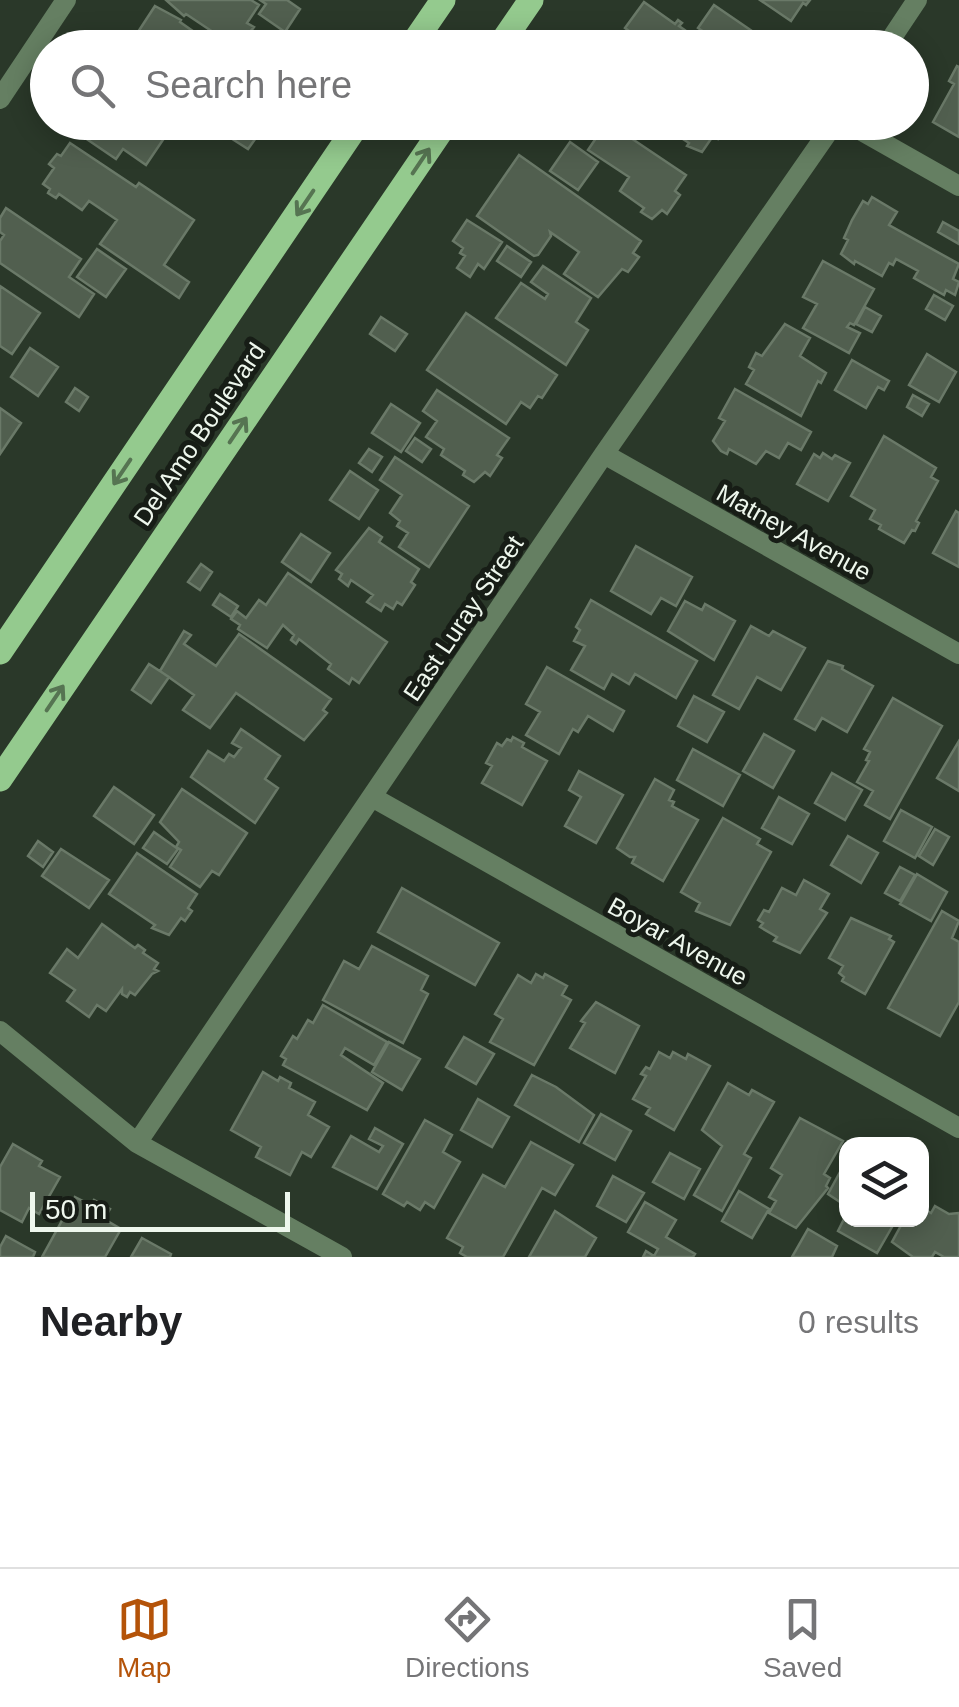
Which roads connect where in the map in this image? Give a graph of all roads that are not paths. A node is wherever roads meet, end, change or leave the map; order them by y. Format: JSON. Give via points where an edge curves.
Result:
{"nodes":[{"id":1,"x":66,"y":0,"type":"edge"},
{"id":2,"x":442,"y":0,"type":"edge"},
{"id":3,"x":531,"y":0,"type":"edge"},
{"id":4,"x":916,"y":0,"type":"edge"},
{"id":5,"x":46,"y":30,"type":"edge"},
{"id":6,"x":422,"y":30,"type":"edge"},
{"id":7,"x":510,"y":30,"type":"edge"},
{"id":8,"x":897,"y":30,"type":"edge"},
{"id":9,"x":30,"y":54,"type":"edge"},
{"id":10,"x":0,"y":99,"type":"edge"},
{"id":11,"x":348,"y":140,"type":"edge"},
{"id":12,"x":435,"y":140,"type":"edge"},
{"id":13,"x":822,"y":140,"type":"edge"},
{"id":14,"x":878,"y":140,"type":"edge"},
{"id":15,"x":959,"y":186,"type":"edge"},
{"id":16,"x":604,"y":454,"type":"junction"},
{"id":17,"x":0,"y":652,"type":"edge"},
{"id":18,"x":959,"y":654,"type":"edge"},
{"id":19,"x":0,"y":779,"type":"edge"},
{"id":20,"x":372,"y":797,"type":"junction"},
{"id":21,"x":0,"y":1031,"type":"edge"},
{"id":22,"x":959,"y":1128,"type":"edge"},
{"id":23,"x":137,"y":1143,"type":"junction"},
{"id":24,"x":342,"y":1257,"type":"edge"}],
"edges":[{"from":1,"to":5,"type":"street"},
{"from":2,"to":6,"type":"main road"},
{"from":3,"to":7,"type":"main road"},
{"from":4,"to":8,"type":"street"},
{"from":9,"to":10,"type":"street"},
{"from":11,"to":17,"type":"main road","name":"Del Amo Boulevard","one_way":true},
{"from":19,"to":12,"type":"main road","name":"Del Amo Boulevard","one_way":true},
{"from":13,"to":16,"type":"street","name":"East Luray Street"},
{"from":14,"to":15,"type":"street"},
{"from":16,"to":18,"type":"street","name":"Matney Avenue"},
{"from":16,"to":20,"type":"street","name":"East Luray Street"},
{"from":20,"to":22,"type":"street","name":"Boyar Avenue"},
{"from":20,"to":23,"type":"street","name":"East Luray Street"},
{"from":21,"to":23,"type":"street"},
{"from":23,"to":24,"type":"street"}]}
